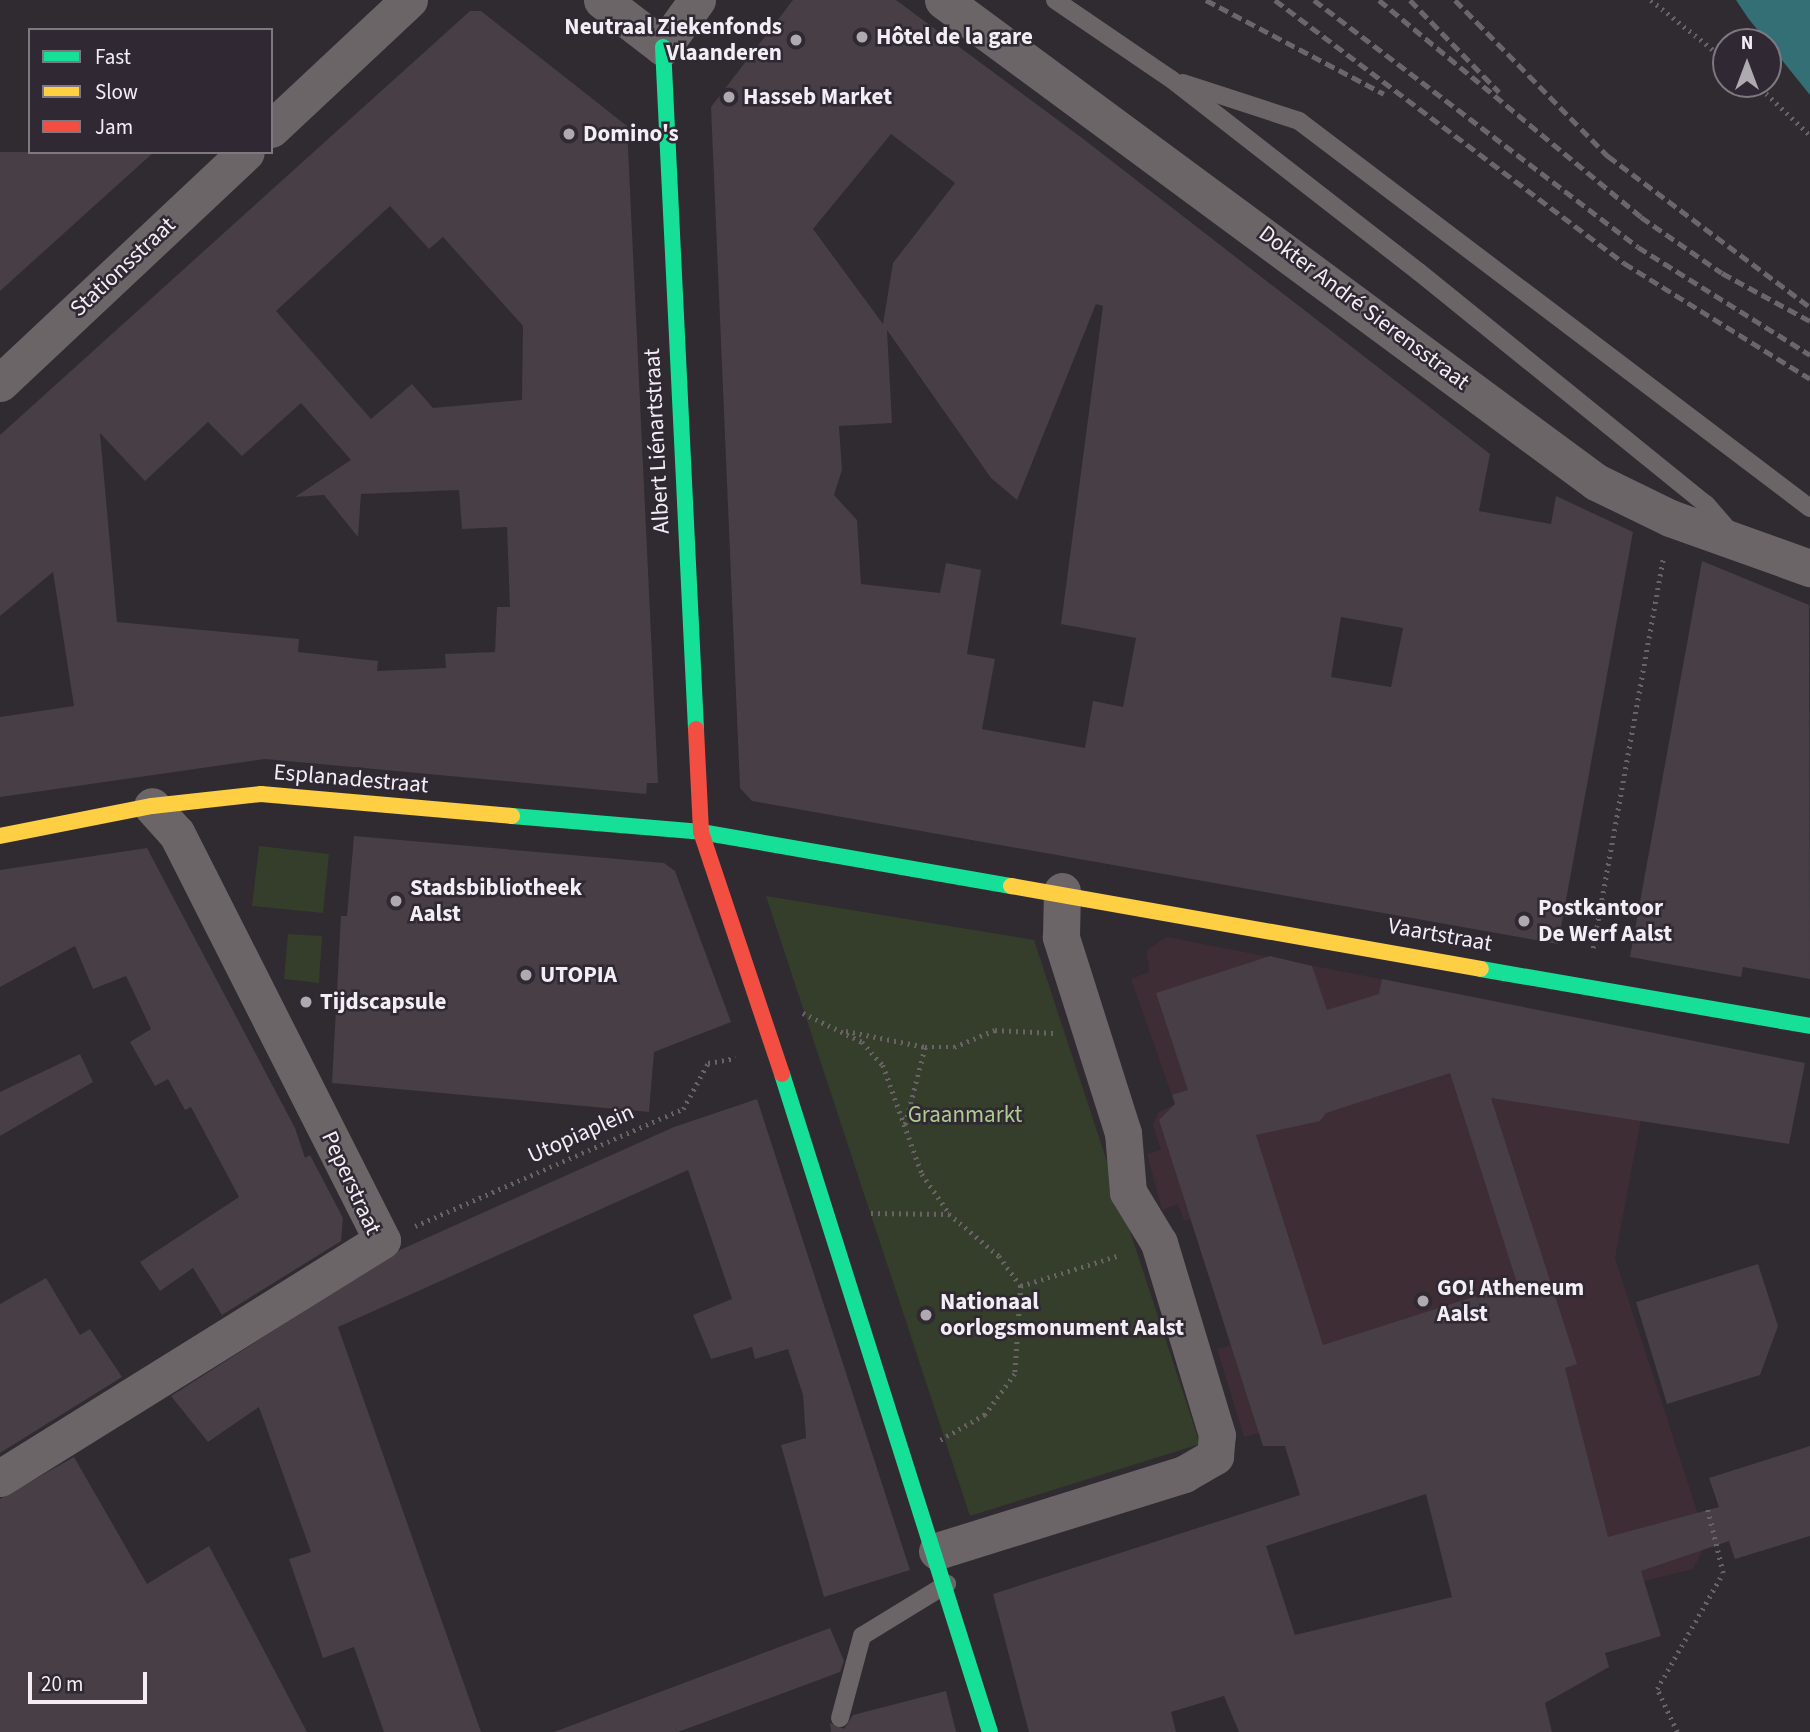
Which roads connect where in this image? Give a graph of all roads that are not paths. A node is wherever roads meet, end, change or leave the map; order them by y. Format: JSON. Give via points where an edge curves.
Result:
{"nodes":[{"id":1,"x":409,"y":0,"type":"edge"},
{"id":2,"x":602,"y":0,"type":"edge"},
{"id":3,"x":697,"y":0,"type":"edge"},
{"id":4,"x":943,"y":0,"type":"edge"},
{"id":5,"x":1055,"y":0,"type":"edge"},
{"id":6,"x":663,"y":47,"type":"junction"},
{"id":7,"x":1171,"y":79,"type":"junction"},
{"id":8,"x":273,"y":127,"type":"edge"},
{"id":9,"x":244,"y":154,"type":"edge"},
{"id":10,"x":0,"y":383,"type":"edge"},
{"id":11,"x":1810,"y":508,"type":"edge"},
{"id":12,"x":1741,"y":545,"type":"junction"},
{"id":13,"x":1810,"y":568,"type":"edge"},
{"id":14,"x":152,"y":806,"type":"junction"},
{"id":15,"x":701,"y":832,"type":"junction"},
{"id":16,"x":0,"y":836,"type":"edge"},
{"id":17,"x":1062,"y":891,"type":"junction"},
{"id":18,"x":1810,"y":1026,"type":"edge"},
{"id":19,"x":0,"y":1478,"type":"edge"},
{"id":20,"x":942,"y":1568,"type":"junction"},
{"id":21,"x":840,"y":1718,"type":"dead end"},
{"id":22,"x":990,"y":1732,"type":"edge"}],
"edges":[{"from":1,"to":8,"type":"street"},
{"from":2,"to":6,"type":"street"},
{"from":3,"to":6,"type":"street"},
{"from":4,"to":12,"type":"street","name":"Dokter André Sierensstraat","via":[[1575,466],[1670,518]]},
{"from":5,"to":7,"type":"lane"},
{"from":6,"to":15,"type":"street","name":"Albert Liénartstraat"},
{"from":7,"to":11,"type":"lane","via":[[1299,121]]},
{"from":7,"to":12,"type":"lane","via":[[1706,504]]},
{"from":9,"to":10,"type":"street","name":"Stationsstraat"},
{"from":12,"to":13,"type":"street","name":"Dokter André Sierensstraat"},
{"from":14,"to":15,"type":"street","name":"Esplanadestraat","via":[[261,794]]},
{"from":14,"to":16,"type":"street","name":"Esplanadestraat"},
{"from":14,"to":19,"type":"street","name":"Peperstraat","via":[[176,833],[382,1240]]},
{"from":15,"to":17,"type":"street"},
{"from":15,"to":20,"type":"street","via":[[762,1005]]},
{"from":17,"to":18,"type":"street","name":"Vaartstraat"},
{"from":17,"to":20,"type":"street","via":[[1061,937],[1123,1133],[1128,1192],[1159,1243],[1217,1435],[1215,1456],[1184,1474]]},
{"from":20,"to":21,"type":"lane","via":[[862,1636]]},
{"from":20,"to":22,"type":"street"}]}
